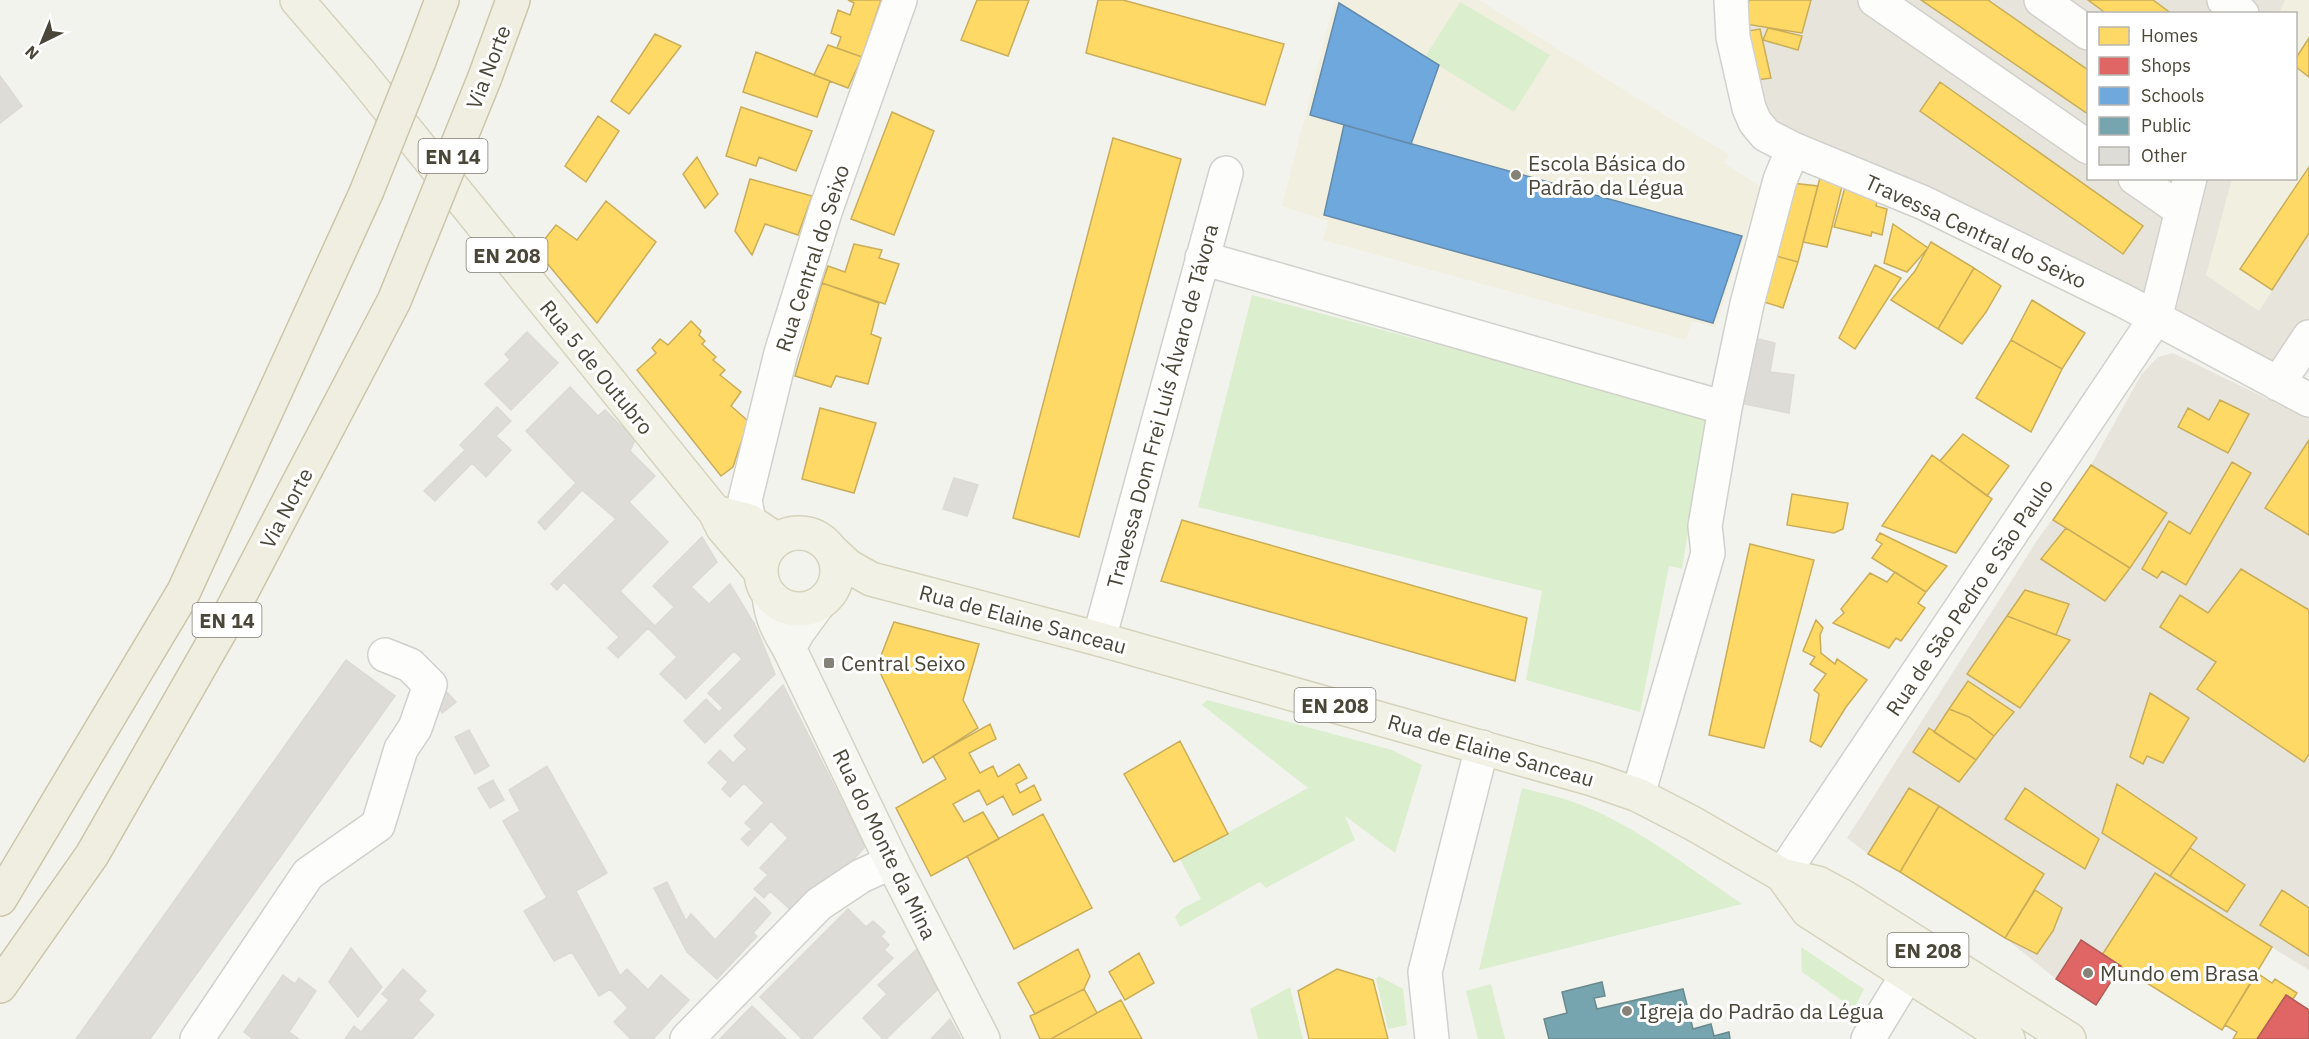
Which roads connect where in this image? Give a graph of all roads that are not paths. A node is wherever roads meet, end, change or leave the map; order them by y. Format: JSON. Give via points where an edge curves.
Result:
{"nodes":[{"id":1,"x":297,"y":0,"type":"edge"},
{"id":2,"x":442,"y":0,"type":"edge"},
{"id":3,"x":513,"y":0,"type":"edge"},
{"id":4,"x":900,"y":0,"type":"edge"},
{"id":5,"x":1731,"y":0,"type":"edge"},
{"id":6,"x":1875,"y":0,"type":"edge"},
{"id":7,"x":2041,"y":0,"type":"edge"},
{"id":8,"x":2224,"y":0,"type":"edge"},
{"id":9,"x":2239,"y":12,"type":"edge"},
{"id":10,"x":2087,"y":32,"type":"edge"},
{"id":11,"x":2087,"y":146,"type":"edge"},
{"id":12,"x":1793,"y":149,"type":"junction"},
{"id":13,"x":1227,"y":173,"type":"dead end"},
{"id":14,"x":2138,"y":180,"type":"edge"},
{"id":15,"x":2189,"y":180,"type":"edge"},
{"id":16,"x":2181,"y":210,"type":"junction"},
{"id":17,"x":1202,"y":258,"type":"junction"},
{"id":18,"x":2155,"y":319,"type":"junction"},
{"id":19,"x":2309,"y":337,"type":"edge"},
{"id":20,"x":2278,"y":384,"type":"junction"},
{"id":21,"x":2309,"y":400,"type":"edge"},
{"id":22,"x":1725,"y":408,"type":"junction"},
{"id":23,"x":715,"y":512,"type":"junction"},
{"id":24,"x":749,"y":521,"type":"junction"},
{"id":25,"x":777,"y":540,"type":"junction"},
{"id":26,"x":832,"y":551,"type":"junction"},
{"id":27,"x":871,"y":579,"type":"junction"},
{"id":28,"x":765,"y":584,"type":"junction"},
{"id":29,"x":822,"y":602,"type":"junction"},
{"id":30,"x":1099,"y":639,"type":"junction"},
{"id":31,"x":789,"y":648,"type":"junction"},
{"id":32,"x":385,"y":655,"type":"dead end"},
{"id":33,"x":1482,"y":747,"type":"junction"},
{"id":34,"x":1638,"y":795,"type":"junction"},
{"id":35,"x":892,"y":862,"type":"junction"},
{"id":36,"x":1782,"y":875,"type":"junction"},
{"id":37,"x":0,"y":899,"type":"edge"},
{"id":38,"x":1907,"y":975,"type":"junction"},
{"id":39,"x":0,"y":986,"type":"edge"},
{"id":40,"x":197,"y":1039,"type":"edge"},
{"id":41,"x":687,"y":1039,"type":"edge"},
{"id":42,"x":983,"y":1039,"type":"edge"},
{"id":43,"x":1432,"y":1039,"type":"edge"},
{"id":44,"x":1868,"y":1039,"type":"edge"},
{"id":45,"x":2008,"y":1039,"type":"edge"},
{"id":46,"x":2068,"y":1039,"type":"edge"}],
"edges":[{"from":1,"to":23,"type":"main road","name":"Rua 5 de Outubro","number":"EN 208"},
{"from":2,"to":37,"type":"highway","number":"EN 14","bridge":true,"via":[[366,193],[184,591]]},
{"from":3,"to":39,"type":"highway","name":"Via Norte","number":"EN 14","bridge":true,"via":[[394,301],[231,612],[92,855]]},
{"from":4,"to":24,"type":"street","name":"Rua Central do Seixo","via":[[826,209],[781,353],[745,500]]},
{"from":5,"to":12,"type":"street","name":"Travessa Central do Seixo","via":[[1733,37],[1752,115],[1766,135]]},
{"from":6,"to":11,"type":"street"},
{"from":7,"to":10,"type":"street"},
{"from":8,"to":9,"type":"street"},
{"from":12,"to":18,"type":"street","name":"Travessa Central do Seixo","via":[[1924,203]]},
{"from":12,"to":22,"type":"street","via":[[1780,180],[1750,292]]},
{"from":13,"to":17,"type":"street","name":"Travessa Dom Frei Luís Álvaro de Távora"},
{"from":14,"to":16,"type":"street"},
{"from":15,"to":16,"type":"street"},
{"from":16,"to":18,"type":"street"},
{"from":17,"to":22,"type":"street"},
{"from":17,"to":30,"type":"street","name":"Travessa Dom Frei Luís Álvaro de Távora"},
{"from":18,"to":20,"type":"street","name":"Travessa Central do Seixo"},
{"from":18,"to":36,"type":"street","name":"Rua de São Pedro e São Paulo"},
{"from":19,"to":20,"type":"street"},
{"from":20,"to":21,"type":"street","name":"Travessa Central do Seixo"},
{"from":22,"to":34,"type":"street","via":[[1705,526],[1708,553]]},
{"from":23,"to":24,"type":"main road"},
{"from":23,"to":28,"type":"main road","name":"Rua 5 de Outubro","number":"EN 208"},
{"from":24,"to":25,"type":"main road"},
{"from":25,"to":26,"type":"main road","number":"EN 208","via":[[788,534],[804,533],[813,535]]},
{"from":25,"to":28,"type":"main road","via":[[762,560]]},
{"from":26,"to":27,"type":"main road","name":"Rua de Elaine Sanceau","number":"EN 208"},
{"from":26,"to":29,"type":"main road","via":[[838,574],[835,587]]},
{"from":27,"to":29,"type":"main road","via":[[847,585]]},
{"from":27,"to":30,"type":"main road","name":"Rua de Elaine Sanceau","number":"EN 208"},
{"from":28,"to":29,"type":"main road","number":"EN 208","via":[[778,604],[791,609],[804,610]]},
{"from":28,"to":31,"type":"main road","name":"Rua do Monte da Mina","via":[[774,622]]},
{"from":29,"to":31,"type":"main road"},
{"from":30,"to":33,"type":"main road","name":"Rua de Elaine Sanceau","number":"EN 208"},
{"from":31,"to":35,"type":"main road","name":"Rua do Monte da Mina"},
{"from":32,"to":40,"type":"street","via":[[410,665],[430,685],[415,728],[401,749],[378,825],[308,874]]},
{"from":33,"to":34,"type":"main road","name":"Rua de Elaine Sanceau","number":"EN 208"},
{"from":33,"to":43,"type":"street","via":[[1425,972]]},
{"from":34,"to":36,"type":"main road","name":"Rua de Elaine Sanceau","number":"EN 208"},
{"from":35,"to":41,"type":"street","via":[[861,876],[819,904]]},
{"from":35,"to":42,"type":"main road","name":"Rua do Monte da Mina"},
{"from":36,"to":38,"type":"main road","name":"Rua de Elaine Sanceau","number":"EN 208","via":[[1808,911]]},
{"from":36,"to":46,"type":"main road","name":"Rua de Elaine Sanceau","number":"EN 208","via":[[1818,883],[1844,897]]},
{"from":38,"to":44,"type":"street"},
{"from":38,"to":45,"type":"main road","name":"Rua de Elaine Sanceau","number":"EN 208"}]}
